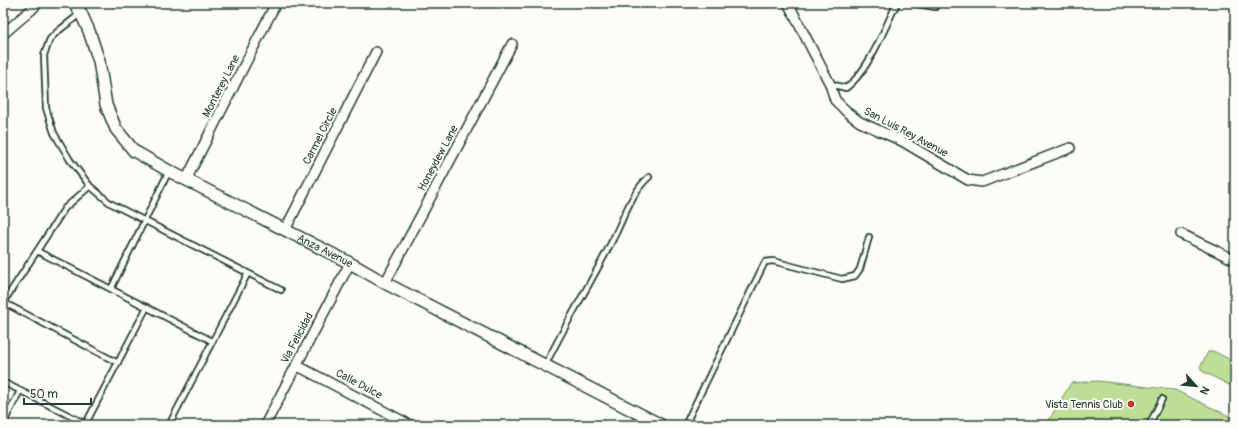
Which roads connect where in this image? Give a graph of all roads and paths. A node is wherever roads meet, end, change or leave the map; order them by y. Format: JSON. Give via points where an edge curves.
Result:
{"nodes":[{"id":1,"x":38,"y":3,"type":"edge"},
{"id":2,"x":74,"y":3,"type":"edge"},
{"id":3,"x":276,"y":3,"type":"edge"},
{"id":4,"x":788,"y":3,"type":"edge"},
{"id":5,"x":897,"y":3,"type":"edge"},
{"id":6,"x":912,"y":3,"type":"edge"},
{"id":7,"x":935,"y":7,"type":"dead end"},
{"id":8,"x":81,"y":13,"type":"junction"},
{"id":9,"x":3,"y":34,"type":"edge"},
{"id":10,"x":512,"y":44,"type":"dead end"},
{"id":11,"x":376,"y":52,"type":"dead end"},
{"id":12,"x":830,"y":84,"type":"junction"},
{"id":13,"x":1070,"y":148,"type":"dead end"},
{"id":14,"x":169,"y":171,"type":"junction"},
{"id":15,"x":649,"y":177,"type":"dead end"},
{"id":16,"x":186,"y":180,"type":"junction"},
{"id":17,"x":90,"y":186,"type":"junction"},
{"id":18,"x":145,"y":221,"type":"junction"},
{"id":19,"x":285,"y":230,"type":"junction"},
{"id":20,"x":1181,"y":234,"type":"dead end"},
{"id":21,"x":869,"y":236,"type":"dead end"},
{"id":22,"x":37,"y":251,"type":"junction"},
{"id":23,"x":1235,"y":260,"type":"edge"},
{"id":24,"x":350,"y":263,"type":"junction"},
{"id":25,"x":248,"y":273,"type":"junction"},
{"id":26,"x":385,"y":283,"type":"junction"},
{"id":27,"x":111,"y":289,"type":"junction"},
{"id":28,"x":281,"y":290,"type":"dead end"},
{"id":29,"x":3,"y":302,"type":"edge"},
{"id":30,"x":146,"y":307,"type":"junction"},
{"id":31,"x":212,"y":341,"type":"junction"},
{"id":32,"x":118,"y":362,"type":"junction"},
{"id":33,"x":296,"y":365,"type":"junction"},
{"id":34,"x":545,"y":366,"type":"junction"},
{"id":35,"x":3,"y":382,"type":"edge"},
{"id":36,"x":20,"y":391,"type":"junction"},
{"id":37,"x":1162,"y":399,"type":"dead end"},
{"id":38,"x":3,"y":424,"type":"edge"},
{"id":39,"x":86,"y":425,"type":"edge"},
{"id":40,"x":169,"y":425,"type":"edge"},
{"id":41,"x":265,"y":425,"type":"edge"},
{"id":42,"x":410,"y":425,"type":"edge"},
{"id":43,"x":661,"y":425,"type":"edge"},
{"id":44,"x":685,"y":425,"type":"edge"},
{"id":45,"x":1149,"y":425,"type":"edge"}],
"edges":[{"from":1,"to":9,"type":"street"},
{"from":2,"to":8,"type":"street","name":"Anza Avenue"},
{"from":3,"to":16,"type":"street","name":"Monterey Lane"},
{"from":4,"to":12,"type":"street","name":"San Luis Rey Avenue"},
{"from":5,"to":12,"type":"lane","via":[[881,39],[858,77],[846,88]]},
{"from":6,"to":7,"type":"lane"},
{"from":8,"to":14,"type":"street","name":"Anza Avenue","via":[[99,61],[106,105],[116,129],[134,151]]},
{"from":8,"to":17,"type":"lane","via":[[50,39],[44,55],[46,108],[54,133]]},
{"from":10,"to":26,"type":"street","name":"Honeydew Lane"},
{"from":11,"to":19,"type":"street","name":"Carmel Circle"},
{"from":12,"to":13,"type":"street","name":"San Luis Rey Avenue","via":[[835,100],[848,114],[902,141],[968,180],[982,182]]},
{"from":14,"to":16,"type":"street","name":"Anza Avenue"},
{"from":14,"to":18,"type":"lane"},
{"from":15,"to":34,"type":"lane","via":[[634,197]]},
{"from":16,"to":19,"type":"street","name":"Anza Avenue"},
{"from":17,"to":18,"type":"lane","via":[[110,203]]},
{"from":17,"to":22,"type":"lane","via":[[65,208]]},
{"from":18,"to":25,"type":"lane"},
{"from":18,"to":27,"type":"lane"},
{"from":19,"to":24,"type":"street","name":"Anza Avenue"},
{"from":20,"to":23,"type":"street"},
{"from":21,"to":44,"type":"lane","via":[[860,269],[855,276],[842,279],[773,261],[765,262]]},
{"from":22,"to":27,"type":"lane"},
{"from":22,"to":29,"type":"lane"},
{"from":24,"to":26,"type":"street","name":"Anza Avenue"},
{"from":24,"to":33,"type":"street","name":"Via Felicidad"},
{"from":25,"to":28,"type":"lane"},
{"from":25,"to":31,"type":"lane"},
{"from":26,"to":34,"type":"street","name":"Anza Avenue"},
{"from":27,"to":30,"type":"lane"},
{"from":29,"to":32,"type":"lane"},
{"from":30,"to":31,"type":"lane"},
{"from":30,"to":32,"type":"lane"},
{"from":31,"to":40,"type":"lane"},
{"from":32,"to":39,"type":"lane"},
{"from":33,"to":41,"type":"street","name":"Via Felicidad"},
{"from":33,"to":42,"type":"street","name":"Calle Dulce"},
{"from":34,"to":43,"type":"street","name":"Anza Avenue"},
{"from":35,"to":36,"type":"lane"},
{"from":36,"to":38,"type":"lane"},
{"from":36,"to":39,"type":"lane"},
{"from":37,"to":45,"type":"lane"}]}
